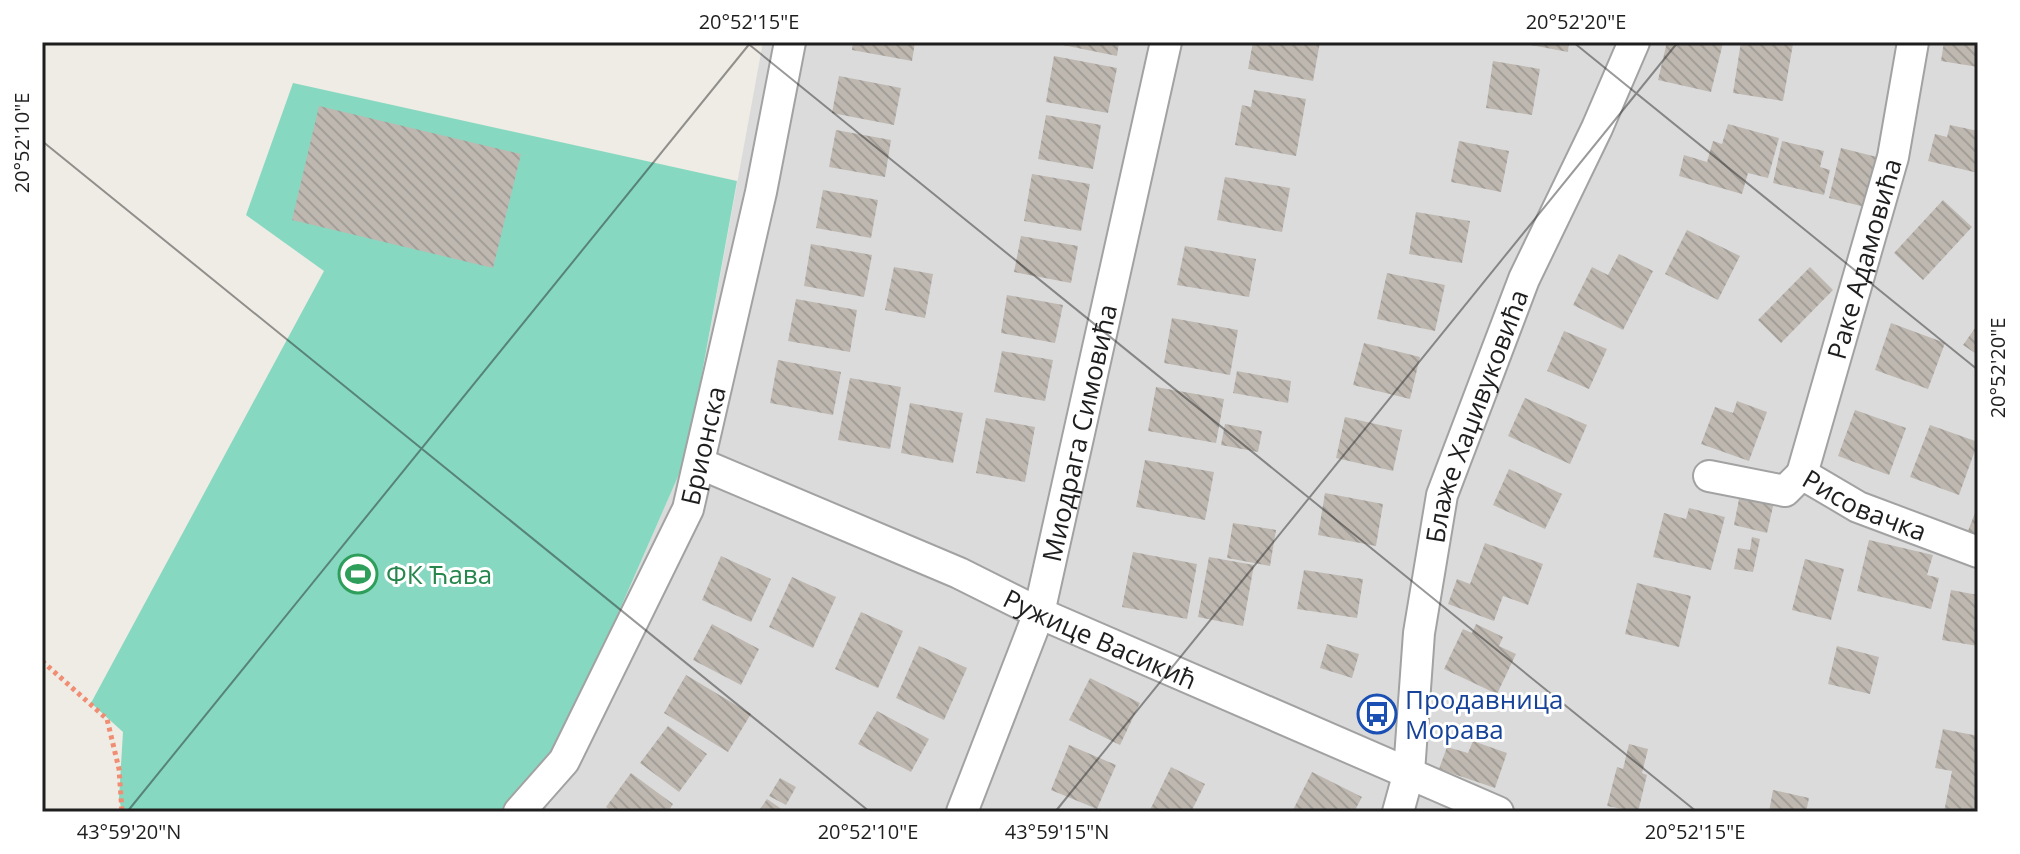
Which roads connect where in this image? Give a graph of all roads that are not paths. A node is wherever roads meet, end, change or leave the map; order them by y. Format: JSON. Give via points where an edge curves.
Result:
{"nodes":[{"id":1,"x":790,"y":42,"type":"edge"},
{"id":2,"x":1166,"y":42,"type":"edge"},
{"id":3,"x":1634,"y":42,"type":"edge"},
{"id":4,"x":1913,"y":42,"type":"edge"},
{"id":5,"x":701,"y":464,"type":"junction"},
{"id":6,"x":1802,"y":474,"type":"junction"},
{"id":7,"x":1709,"y":476,"type":"dead end"},
{"id":8,"x":1978,"y":552,"type":"edge"},
{"id":9,"x":1039,"y":613,"type":"junction"},
{"id":10,"x":1409,"y":772,"type":"junction"},
{"id":11,"x":519,"y":812,"type":"edge"},
{"id":12,"x":962,"y":812,"type":"edge"},
{"id":13,"x":1398,"y":812,"type":"edge"},
{"id":14,"x":1498,"y":812,"type":"edge"}],
"edges":[{"from":1,"to":5,"type":"street","name":"Брионска"},
{"from":2,"to":9,"type":"street","name":"Миодрага Симовића"},
{"from":3,"to":10,"type":"street","name":"Блаже Хаџивуковића","via":[[1524,279],[1442,495],[1419,633]]},
{"from":4,"to":6,"type":"street","name":"Раке Адамовића","via":[[1893,157]]},
{"from":5,"to":9,"type":"street","name":"Ружице Васикић","via":[[959,573]]},
{"from":5,"to":11,"type":"street","name":"Брионска","via":[[688,509],[564,761]]},
{"from":6,"to":7,"type":"street","name":"Рисовачка","via":[[1785,491]]},
{"from":6,"to":8,"type":"street","name":"Рисовачка","via":[[1858,507]]},
{"from":9,"to":10,"type":"street","name":"Ружице Васикић"},
{"from":9,"to":12,"type":"street","name":"Миодрага Симовића"},
{"from":10,"to":13,"type":"street","name":"Блаже Хаџивуковића"},
{"from":10,"to":14,"type":"street","name":"Ружице Васикић"}]}
